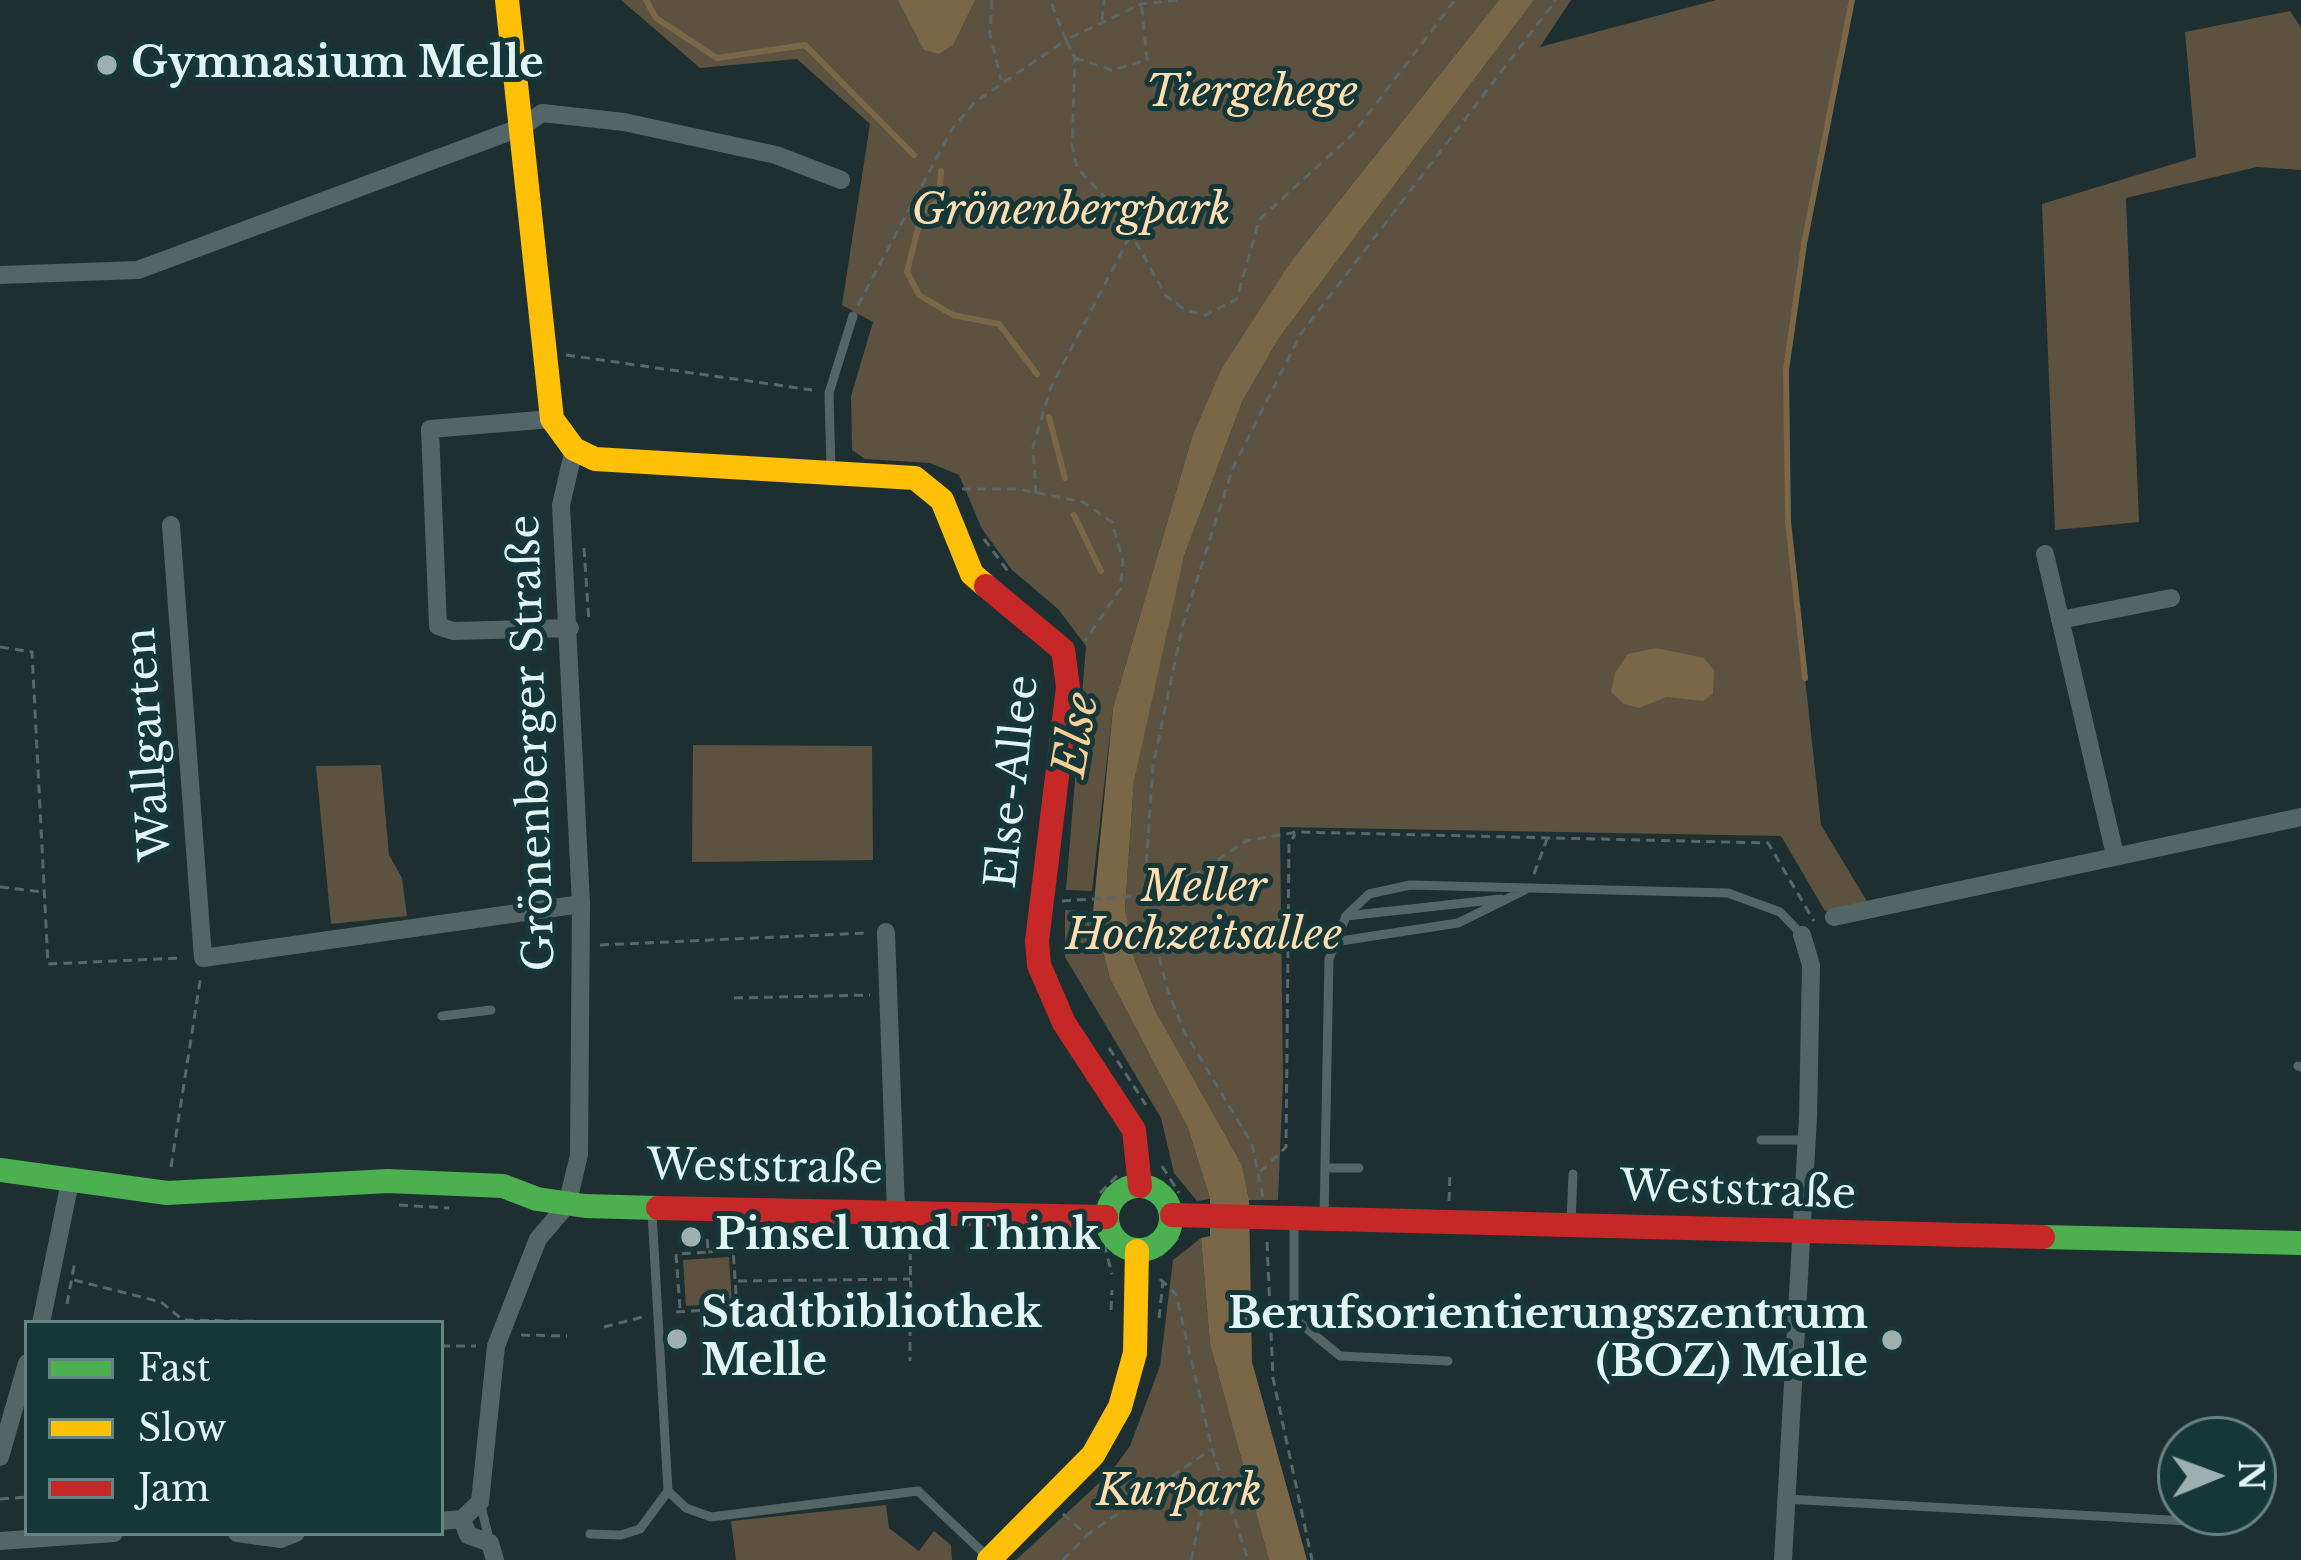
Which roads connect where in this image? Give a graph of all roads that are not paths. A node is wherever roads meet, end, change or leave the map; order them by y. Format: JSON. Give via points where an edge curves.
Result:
{"nodes":[{"id":1,"x":507,"y":0,"type":"edge"},
{"id":2,"x":522,"y":127,"type":"junction"},
{"id":3,"x":841,"y":180,"type":"dead end"},
{"id":4,"x":0,"y":275,"type":"edge"},
{"id":5,"x":853,"y":316,"type":"road end"},
{"id":6,"x":552,"y":419,"type":"junction"},
{"id":7,"x":574,"y":449,"type":"junction"},
{"id":8,"x":831,"y":476,"type":"junction"},
{"id":9,"x":171,"y":525,"type":"dead end"},
{"id":10,"x":2044,"y":554,"type":"dead end"},
{"id":11,"x":2171,"y":598,"type":"dead end"},
{"id":12,"x":2060,"y":620,"type":"junction"},
{"id":13,"x":570,"y":628,"type":"junction"},
{"id":14,"x":2301,"y":817,"type":"edge"},
{"id":15,"x":2114,"y":855,"type":"junction"},
{"id":16,"x":1529,"y":887,"type":"junction"},
{"id":17,"x":1507,"y":899,"type":"junction"},
{"id":18,"x":581,"y":904,"type":"junction"},
{"id":19,"x":1346,"y":916,"type":"junction"},
{"id":20,"x":1818,"y":926,"type":"junction"},
{"id":21,"x":886,"y":932,"type":"road end"},
{"id":22,"x":1334,"y":942,"type":"junction"},
{"id":23,"x":491,"y":1010,"type":"dead end"},
{"id":24,"x":442,"y":1016,"type":"dead end"},
{"id":25,"x":1807,"y":1139,"type":"junction"},
{"id":26,"x":1761,"y":1140,"type":"dead end"},
{"id":27,"x":1324,"y":1168,"type":"junction"},
{"id":28,"x":1359,"y":1168,"type":"dead end"},
{"id":29,"x":0,"y":1170,"type":"edge"},
{"id":30,"x":1574,"y":1174,"type":"dead end"},
{"id":31,"x":70,"y":1182,"type":"junction"},
{"id":32,"x":1140,"y":1186,"type":"junction"},
{"id":33,"x":567,"y":1204,"type":"junction"},
{"id":34,"x":652,"y":1208,"type":"junction"},
{"id":35,"x":903,"y":1210,"type":"junction"},
{"id":36,"x":1172,"y":1215,"type":"junction"},
{"id":37,"x":1106,"y":1217,"type":"junction"},
{"id":38,"x":1294,"y":1217,"type":"junction"},
{"id":39,"x":1324,"y":1218,"type":"junction"},
{"id":40,"x":1571,"y":1226,"type":"junction"},
{"id":41,"x":1800,"y":1234,"type":"junction"},
{"id":42,"x":2301,"y":1243,"type":"edge"},
{"id":43,"x":1137,"y":1251,"type":"junction"},
{"id":44,"x":42,"y":1320,"type":"edge"},
{"id":45,"x":1448,"y":1361,"type":"dead end"},
{"id":46,"x":24,"y":1374,"type":"edge"},
{"id":47,"x":0,"y":1457,"type":"edge"},
{"id":48,"x":668,"y":1491,"type":"junction"},
{"id":49,"x":1785,"y":1499,"type":"junction"},
{"id":50,"x":480,"y":1502,"type":"junction"},
{"id":51,"x":462,"y":1519,"type":"junction"},
{"id":52,"x":2157,"y":1519,"type":"edge"},
{"id":53,"x":444,"y":1521,"type":"edge"},
{"id":54,"x":590,"y":1534,"type":"dead end"},
{"id":55,"x":71,"y":1536,"type":"edge"},
{"id":56,"x":0,"y":1541,"type":"edge"},
{"id":57,"x":492,"y":1552,"type":"edge"},
{"id":58,"x":990,"y":1560,"type":"edge"},
{"id":59,"x":1783,"y":1560,"type":"edge"}],
"edges":[{"from":1,"to":2,"type":"street"},
{"from":2,"to":3,"type":"street","via":[[542,113],[624,122],[776,155]]},
{"from":2,"to":4,"type":"street","via":[[138,270]]},
{"from":2,"to":6,"type":"street"},
{"from":5,"to":8,"type":"lane","via":[[830,393]]},
{"from":6,"to":7,"type":"street"},
{"from":6,"to":13,"type":"street","via":[[430,429],[438,626]]},
{"from":7,"to":8,"type":"street","name":"Else-Allee","via":[[595,459]]},
{"from":7,"to":13,"type":"street","name":"Grönenberger Straße","via":[[561,506]]},
{"from":8,"to":32,"type":"street","name":"Else-Allee","via":[[915,478],[931,486],[972,574],[1063,650],[1068,687],[1039,965],[1064,1023],[1134,1130]]},
{"from":9,"to":18,"type":"street","name":"Wallgarten","via":[[203,958]]},
{"from":10,"to":12,"type":"street"},
{"from":11,"to":12,"type":"street"},
{"from":12,"to":15,"type":"street"},
{"from":13,"to":18,"type":"street","name":"Grönenberger Straße"},
{"from":14,"to":15,"type":"street"},
{"from":15,"to":20,"type":"street"},
{"from":16,"to":17,"type":"lane"},
{"from":16,"to":19,"type":"lane","via":[[1382,888]]},
{"from":16,"to":20,"type":"lane","via":[[1728,893]]},
{"from":17,"to":19,"type":"lane"},
{"from":17,"to":22,"type":"lane","via":[[1458,922]]},
{"from":18,"to":33,"type":"street","name":"Grönenberger Straße","via":[[579,1155]]},
{"from":19,"to":22,"type":"lane"},
{"from":20,"to":25,"type":"street"},
{"from":21,"to":35,"type":"street"},
{"from":22,"to":27,"type":"lane"},
{"from":23,"to":24,"type":"lane"},
{"from":25,"to":26,"type":"lane"},
{"from":25,"to":41,"type":"street"},
{"from":27,"to":28,"type":"lane"},
{"from":27,"to":39,"type":"lane"},
{"from":29,"to":31,"type":"street","name":"Weststraße"},
{"from":30,"to":40,"type":"lane"},
{"from":31,"to":33,"type":"street","name":"Weststraße","via":[[166,1193],[388,1181],[503,1186]]},
{"from":31,"to":44,"type":"street"},
{"from":32,"to":36,"type":"street","via":[[1158,1192]]},
{"from":32,"to":37,"type":"street","via":[[1113,1198]]},
{"from":33,"to":34,"type":"street","name":"Weststraße"},
{"from":33,"to":50,"type":"street","via":[[538,1239],[498,1340]]},
{"from":34,"to":35,"type":"street","name":"Weststraße"},
{"from":34,"to":48,"type":"lane"},
{"from":35,"to":37,"type":"street","name":"Weststraße"},
{"from":36,"to":38,"type":"street","name":"Weststraße"},
{"from":36,"to":43,"type":"street","via":[[1166,1237]]},
{"from":37,"to":43,"type":"street","via":[[1112,1237]]},
{"from":38,"to":39,"type":"street","name":"Weststraße"},
{"from":38,"to":45,"type":"lane","via":[[1294,1318],[1340,1356]]},
{"from":39,"to":40,"type":"street","name":"Weststraße"},
{"from":40,"to":41,"type":"street","name":"Weststraße"},
{"from":41,"to":42,"type":"street","name":"Weststraße"},
{"from":41,"to":49,"type":"street"},
{"from":43,"to":58,"type":"street","via":[[1135,1353],[1120,1407],[1093,1455]]},
{"from":46,"to":47,"type":"street"},
{"from":48,"to":54,"type":"lane","via":[[640,1528]]},
{"from":48,"to":58,"type":"lane","via":[[711,1516],[918,1491]]},
{"from":49,"to":52,"type":"lane"},
{"from":49,"to":59,"type":"street"},
{"from":50,"to":51,"type":"street"},
{"from":50,"to":57,"type":"lane"},
{"from":51,"to":53,"type":"street"},
{"from":51,"to":57,"type":"street","via":[[468,1535]]},
{"from":55,"to":56,"type":"street"}]}
